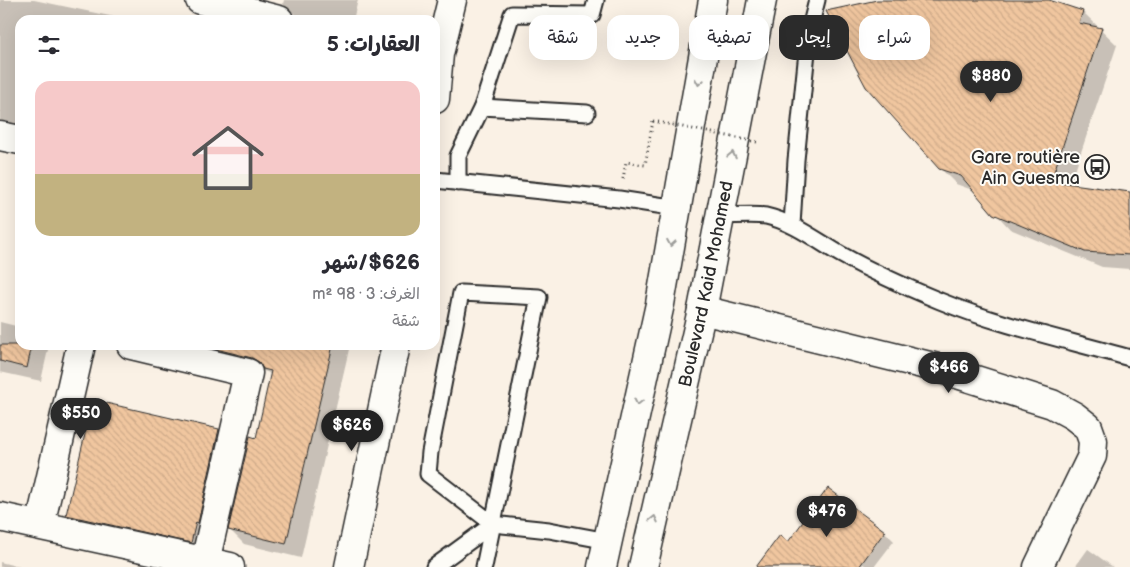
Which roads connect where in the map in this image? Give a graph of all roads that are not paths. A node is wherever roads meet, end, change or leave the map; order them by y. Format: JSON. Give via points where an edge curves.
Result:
{"nodes":[{"id":1,"x":200,"y":0,"type":"edge"},
{"id":2,"x":452,"y":0,"type":"edge"},
{"id":3,"x":596,"y":0,"type":"edge"},
{"id":4,"x":713,"y":0,"type":"edge"},
{"id":5,"x":762,"y":0,"type":"edge"},
{"id":6,"x":817,"y":0,"type":"edge"},
{"id":7,"x":513,"y":7,"type":"edge"},
{"id":8,"x":259,"y":15,"type":"edge"},
{"id":9,"x":440,"y":43,"type":"edge"},
{"id":10,"x":482,"y":107,"type":"junction"},
{"id":11,"x":587,"y":113,"type":"dead end"},
{"id":12,"x":0,"y":136,"type":"edge"},
{"id":13,"x":15,"y":139,"type":"edge"},
{"id":14,"x":440,"y":181,"type":"edge"},
{"id":15,"x":458,"y":183,"type":"junction"},
{"id":16,"x":677,"y":208,"type":"junction"},
{"id":17,"x":720,"y":216,"type":"junction"},
{"id":18,"x":792,"y":225,"type":"junction"},
{"id":19,"x":702,"y":310,"type":"junction"},
{"id":20,"x":80,"y":350,"type":"edge"},
{"id":21,"x":152,"y":350,"type":"edge"},
{"id":22,"x":395,"y":350,"type":"edge"},
{"id":23,"x":1130,"y":358,"type":"edge"},
{"id":24,"x":0,"y":517,"type":"edge"},
{"id":25,"x":493,"y":524,"type":"junction"},
{"id":26,"x":40,"y":525,"type":"junction"},
{"id":27,"x":608,"y":541,"type":"junction"},
{"id":28,"x":218,"y":565,"type":"edge"},
{"id":29,"x":349,"y":567,"type":"edge"},
{"id":30,"x":434,"y":567,"type":"edge"},
{"id":31,"x":484,"y":567,"type":"edge"},
{"id":32,"x":602,"y":567,"type":"edge"},
{"id":33,"x":643,"y":567,"type":"edge"},
{"id":34,"x":1038,"y":567,"type":"edge"}],
"edges":[{"from":1,"to":8,"type":"street"},
{"from":2,"to":9,"type":"street"},
{"from":3,"to":7,"type":"lane","via":[[592,15]]},
{"from":4,"to":16,"type":"street","one_way":true},
{"from":17,"to":5,"type":"street","name":"Boulevard Kaid Mohamed","one_way":true},
{"from":6,"to":18,"type":"lane","via":[[809,32]]},
{"from":7,"to":10,"type":"lane"},
{"from":10,"to":11,"type":"lane"},
{"from":10,"to":15,"type":"lane","via":[[458,156]]},
{"from":12,"to":13,"type":"street"},
{"from":14,"to":15,"type":"lane"},
{"from":15,"to":16,"type":"lane"},
{"from":16,"to":27,"type":"street","one_way":true,"via":[[660,304]]},
{"from":17,"to":18,"type":"lane","via":[[764,216]]},
{"from":17,"to":19,"type":"street","name":"Boulevard Kaid Mohamed"},
{"from":18,"to":23,"type":"lane","via":[[840,254],[942,302]]},
{"from":33,"to":19,"type":"street","name":"Boulevard Kaid Mohamed","one_way":true},
{"from":19,"to":34,"type":"street","via":[[938,368],[1052,404],[1088,426],[1093,441],[1092,456]]},
{"from":20,"to":26,"type":"street"},
{"from":21,"to":28,"type":"street","via":[[248,373]]},
{"from":22,"to":29,"type":"street"},
{"from":24,"to":26,"type":"street"},
{"from":25,"to":25,"type":"lane","via":[[428,474],[461,293],[539,297]]},
{"from":25,"to":27,"type":"lane"},
{"from":25,"to":30,"type":"lane"},
{"from":25,"to":31,"type":"lane"},
{"from":26,"to":28,"type":"street"},
{"from":27,"to":32,"type":"street"}]}
